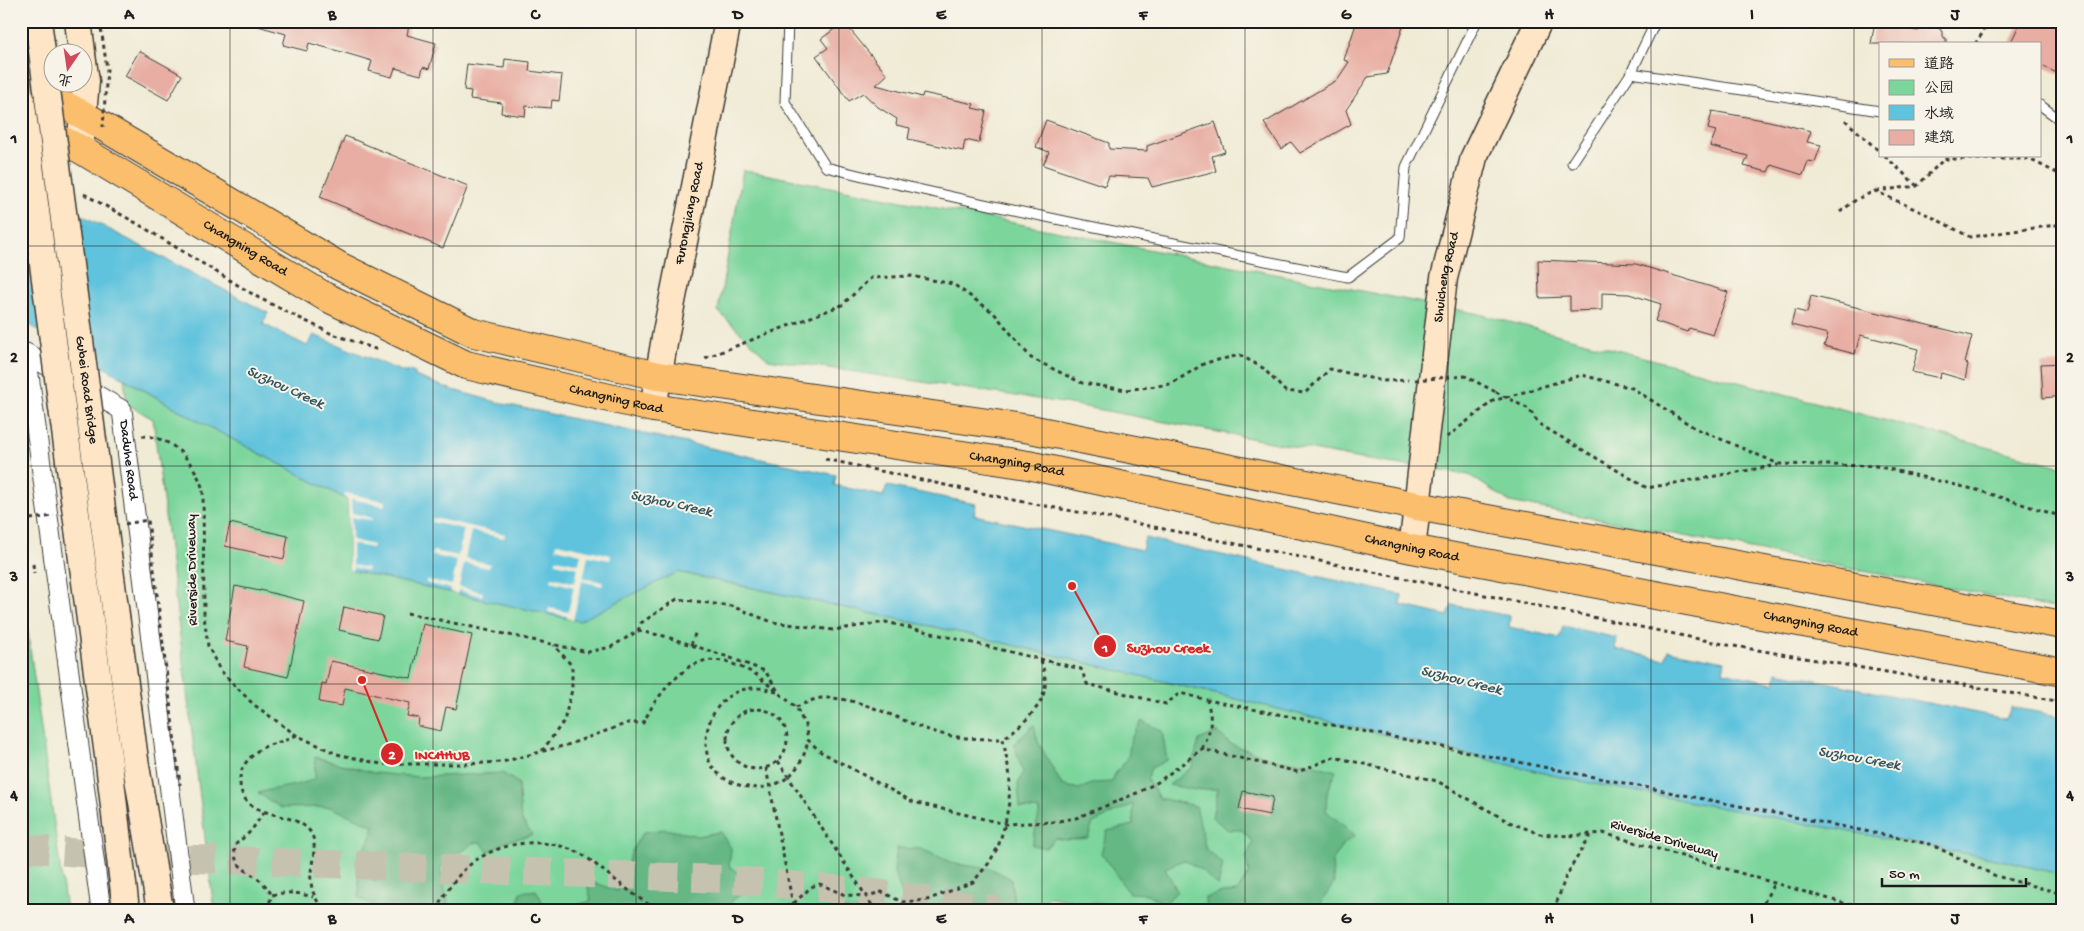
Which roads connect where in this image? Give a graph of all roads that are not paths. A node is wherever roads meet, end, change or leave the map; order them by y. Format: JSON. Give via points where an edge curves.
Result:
{"nodes":[{"id":1,"x":38,"y":21,"type":"edge"},
{"id":2,"x":78,"y":21,"type":"edge"},
{"id":3,"x":728,"y":21,"type":"edge"},
{"id":4,"x":788,"y":21,"type":"edge"},
{"id":5,"x":1477,"y":21,"type":"edge"},
{"id":6,"x":1540,"y":21,"type":"edge"},
{"id":7,"x":1656,"y":21,"type":"edge"},
{"id":8,"x":81,"y":42,"type":"edge"},
{"id":9,"x":1631,"y":73,"type":"junction"},
{"id":10,"x":21,"y":82,"type":"edge"},
{"id":11,"x":88,"y":92,"type":"edge"},
{"id":12,"x":21,"y":98,"type":"edge"},
{"id":13,"x":2042,"y":106,"type":"edge"},
{"id":14,"x":1879,"y":111,"type":"edge"},
{"id":15,"x":21,"y":121,"type":"edge"},
{"id":16,"x":94,"y":122,"type":"junction"},
{"id":17,"x":2063,"y":122,"type":"edge"},
{"id":18,"x":80,"y":149,"type":"junction"},
{"id":19,"x":1572,"y":163,"type":"dead end"},
{"id":20,"x":658,"y":376,"type":"junction"},
{"id":21,"x":653,"y":408,"type":"junction"},
{"id":22,"x":1417,"y":506,"type":"junction"},
{"id":23,"x":1412,"y":549,"type":"junction"},
{"id":24,"x":2063,"y":625,"type":"edge"},
{"id":25,"x":2063,"y":672,"type":"edge"},
{"id":26,"x":101,"y":910,"type":"edge"},
{"id":27,"x":126,"y":910,"type":"edge"},
{"id":28,"x":160,"y":910,"type":"edge"},
{"id":29,"x":185,"y":910,"type":"edge"}],
"edges":[{"from":1,"to":28,"type":"main road","name":"Gubei Road Bridge","bridge":true,"via":[[136,760]]},
{"from":2,"to":8,"type":"main road"},
{"from":3,"to":20,"type":"main road","name":"Furongjiang Road"},
{"from":4,"to":5,"type":"lane","via":[[785,102],[826,167],[884,182],[1348,277],[1400,238],[1406,167]]},
{"from":6,"to":22,"type":"main road","name":"Shuicheng Road","via":[[1474,157],[1444,278]]},
{"from":7,"to":9,"type":"lane"},
{"from":9,"to":14,"type":"lane"},
{"from":9,"to":19,"type":"lane"},
{"from":10,"to":16,"type":"main road"},
{"from":11,"to":16,"type":"main road"},
{"from":12,"to":27,"type":"main road","name":"Gubei Road Bridge","bridge":true},
{"from":13,"to":17,"type":"lane"},
{"from":15,"to":18,"type":"main road","name":"Changning Road"},
{"from":16,"to":18,"type":"main road"},
{"from":16,"to":20,"type":"main road","via":[[339,266],[474,333]]},
{"from":18,"to":21,"type":"main road","name":"Changning Road","via":[[324,296],[466,365]]},
{"from":20,"to":21,"type":"main road","name":"Furongjiang Road"},
{"from":20,"to":22,"type":"main road","via":[[1030,429]]},
{"from":21,"to":23,"type":"main road","name":"Changning Road","via":[[1028,464]]},
{"from":22,"to":23,"type":"main road","name":"Shuicheng Road"},
{"from":22,"to":24,"type":"main road"},
{"from":23,"to":25,"type":"main road","name":"Changning Road"},
{"from":26,"to":29,"type":"street","name":"Daduhe Road","via":[[26,353],[122,410]]}]}
